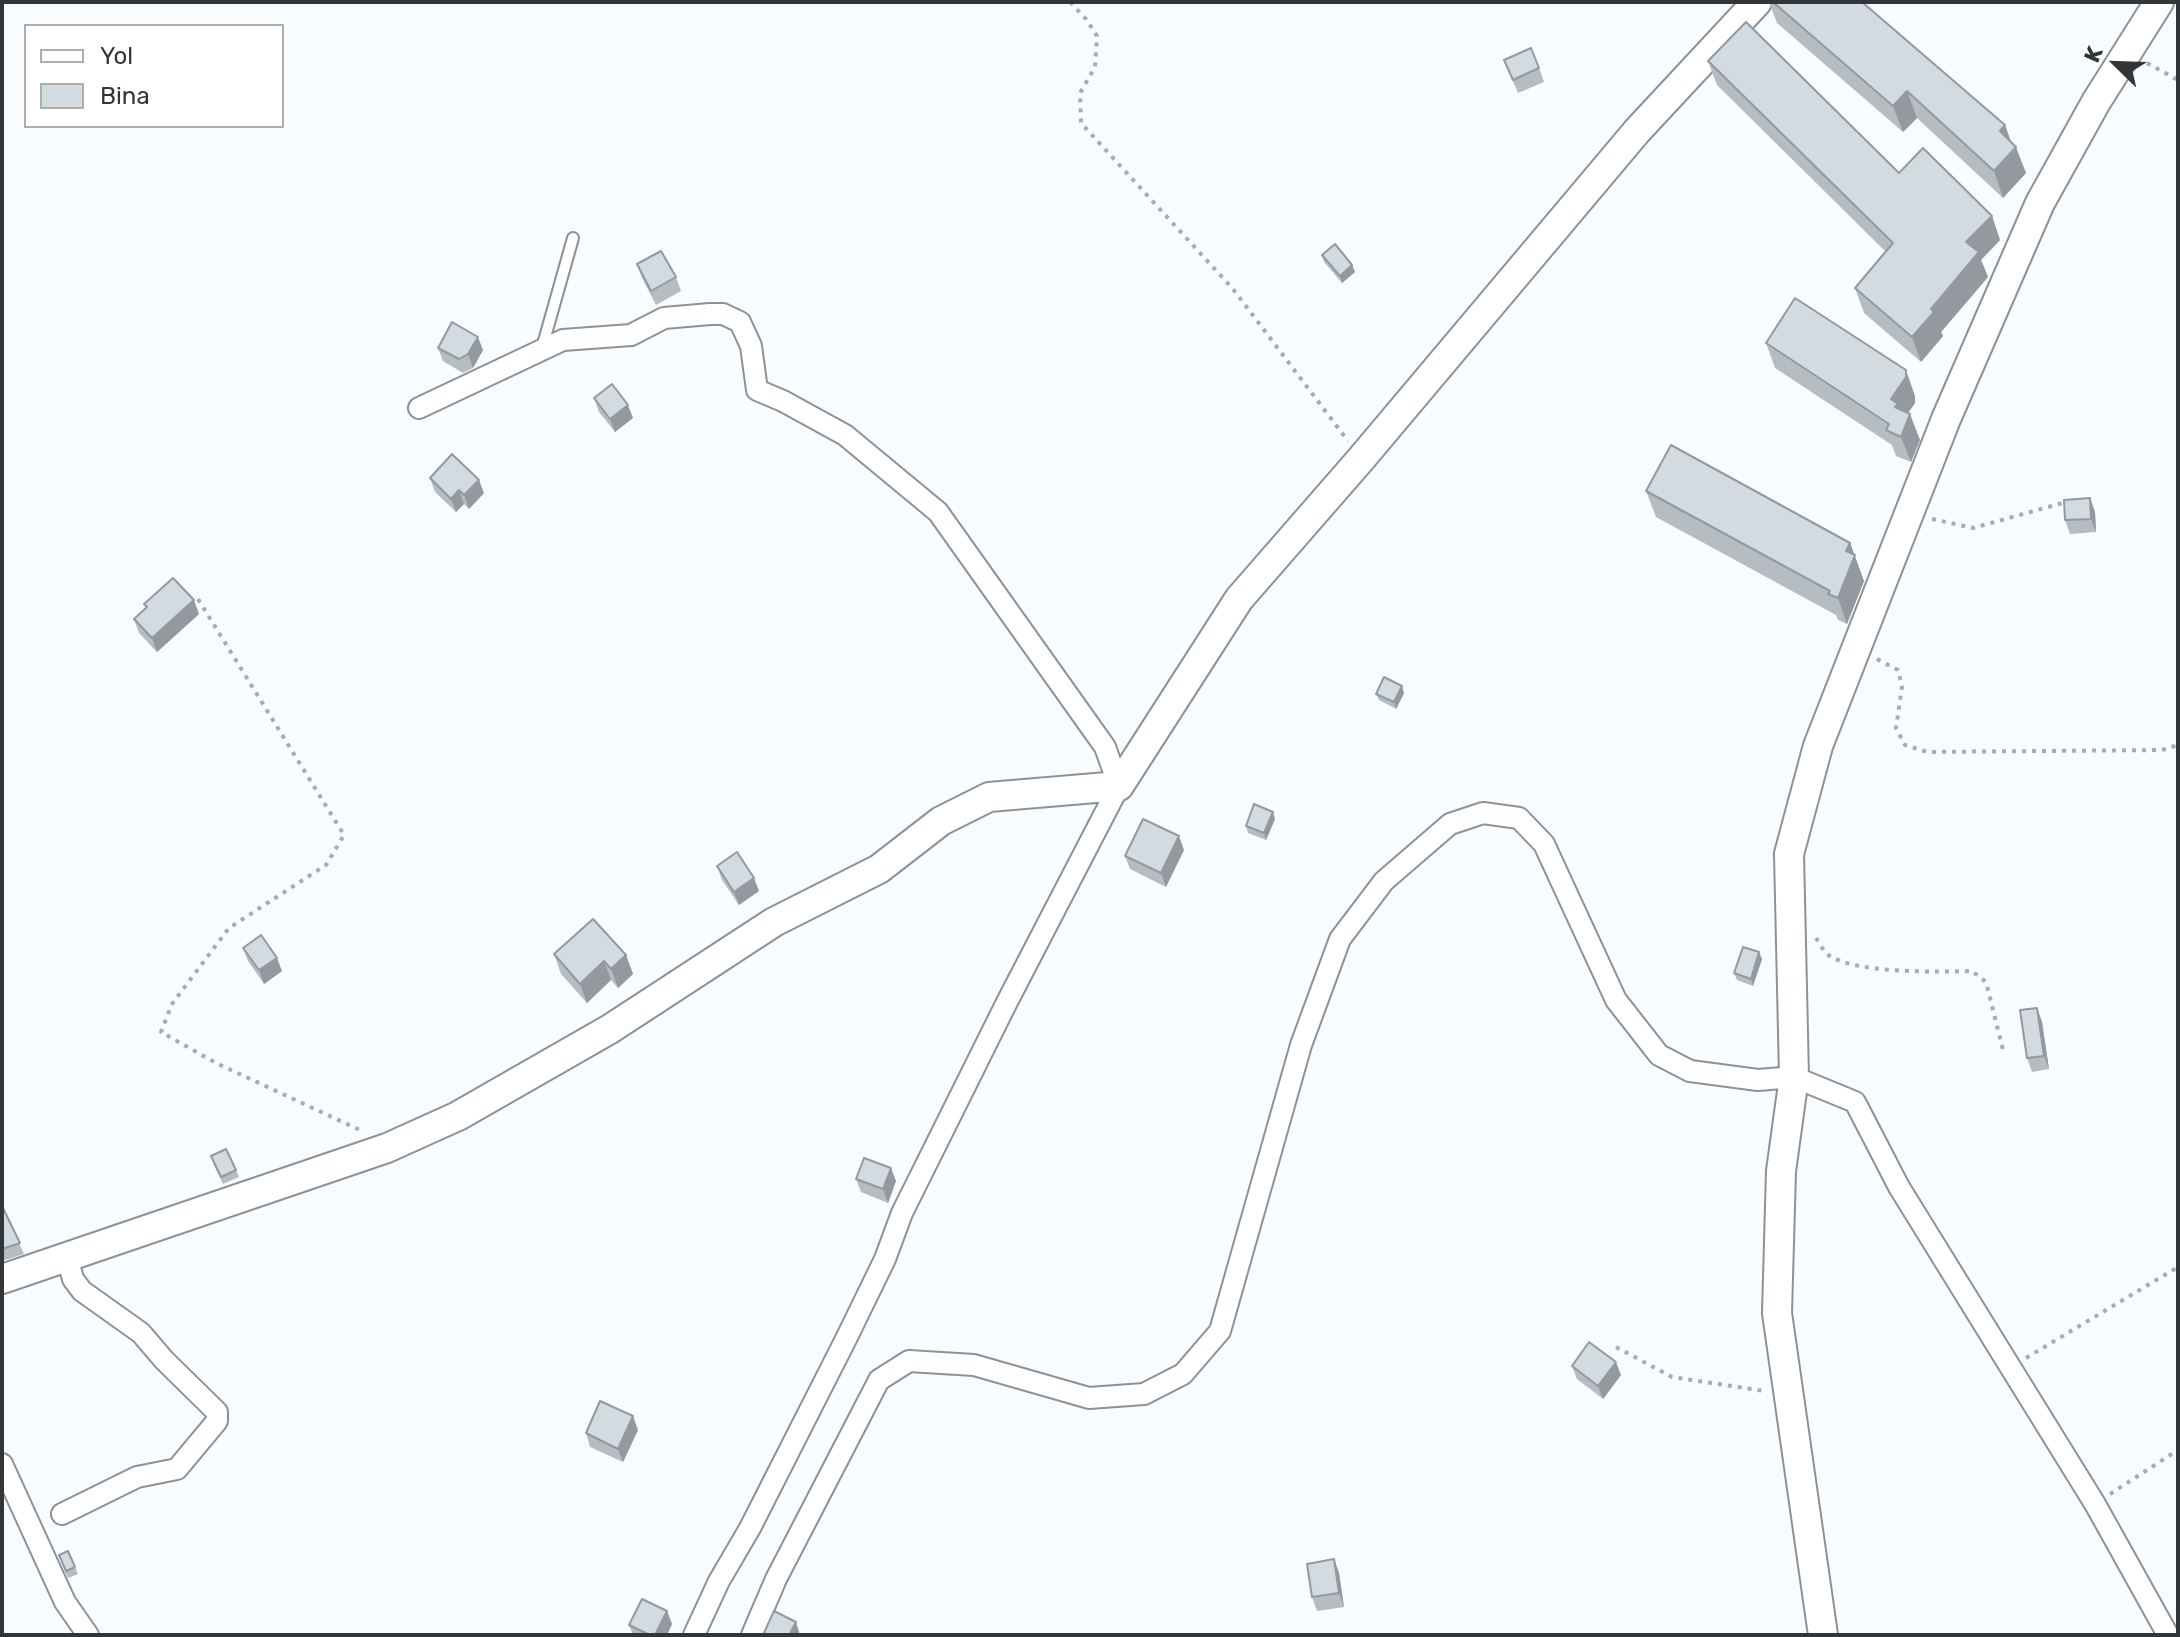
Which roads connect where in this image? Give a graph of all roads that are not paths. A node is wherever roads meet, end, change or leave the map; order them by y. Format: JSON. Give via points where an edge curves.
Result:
{"nodes":[{"id":1,"x":1757,"y":2,"type":"edge"},
{"id":2,"x":2159,"y":2,"type":"edge"},
{"id":3,"x":573,"y":238,"type":"dead end"},
{"id":4,"x":542,"y":350,"type":"junction"},
{"id":5,"x":419,"y":408,"type":"dead end"},
{"id":6,"x":1119,"y":786,"type":"junction"},
{"id":7,"x":1794,"y":1077,"type":"junction"},
{"id":8,"x":67,"y":1257,"type":"junction"},
{"id":9,"x":2,"y":1279,"type":"edge"},
{"id":10,"x":2,"y":1464,"type":"edge"},
{"id":11,"x":62,"y":1514,"type":"dead end"},
{"id":12,"x":88,"y":1635,"type":"edge"},
{"id":13,"x":694,"y":1635,"type":"edge"},
{"id":14,"x":752,"y":1635,"type":"edge"},
{"id":15,"x":1823,"y":1635,"type":"edge"},
{"id":16,"x":2168,"y":1635,"type":"edge"}],
"edges":[{"from":1,"to":6,"type":"main road","via":[[1637,131],[1239,599]]},
{"from":2,"to":7,"type":"main road","via":[[2040,203],[1946,419],[1818,746],[1789,854]]},
{"from":3,"to":4,"type":"lane"},
{"from":4,"to":5,"type":"street"},
{"from":4,"to":6,"type":"street","via":[[563,340],[631,335],[664,318],[723,314],[740,322],[751,346],[757,390],[845,435],[938,512],[1105,747]]},
{"from":6,"to":8,"type":"main road","via":[[989,797],[941,821],[879,869],[774,922],[610,1029],[458,1116],[393,1145]]},
{"from":6,"to":13,"type":"street"},
{"from":7,"to":14,"type":"street","via":[[1758,1080],[1690,1071],[1659,1055],[1616,1000],[1544,844],[1519,818],[1483,813],[1450,824],[1384,881],[1340,939],[1301,1045],[1220,1331],[1183,1374],[1144,1394],[1089,1398],[974,1365],[909,1361],[879,1380]]},
{"from":7,"to":15,"type":"main road","via":[[1781,1171],[1777,1313]]},
{"from":7,"to":16,"type":"street","via":[[1855,1102],[1899,1187],[2095,1504]]},
{"from":8,"to":9,"type":"main road"},
{"from":8,"to":11,"type":"street","via":[[82,1291],[141,1333],[217,1412],[217,1421],[177,1469],[137,1477]]},
{"from":10,"to":12,"type":"street","via":[[65,1602]]}]}
